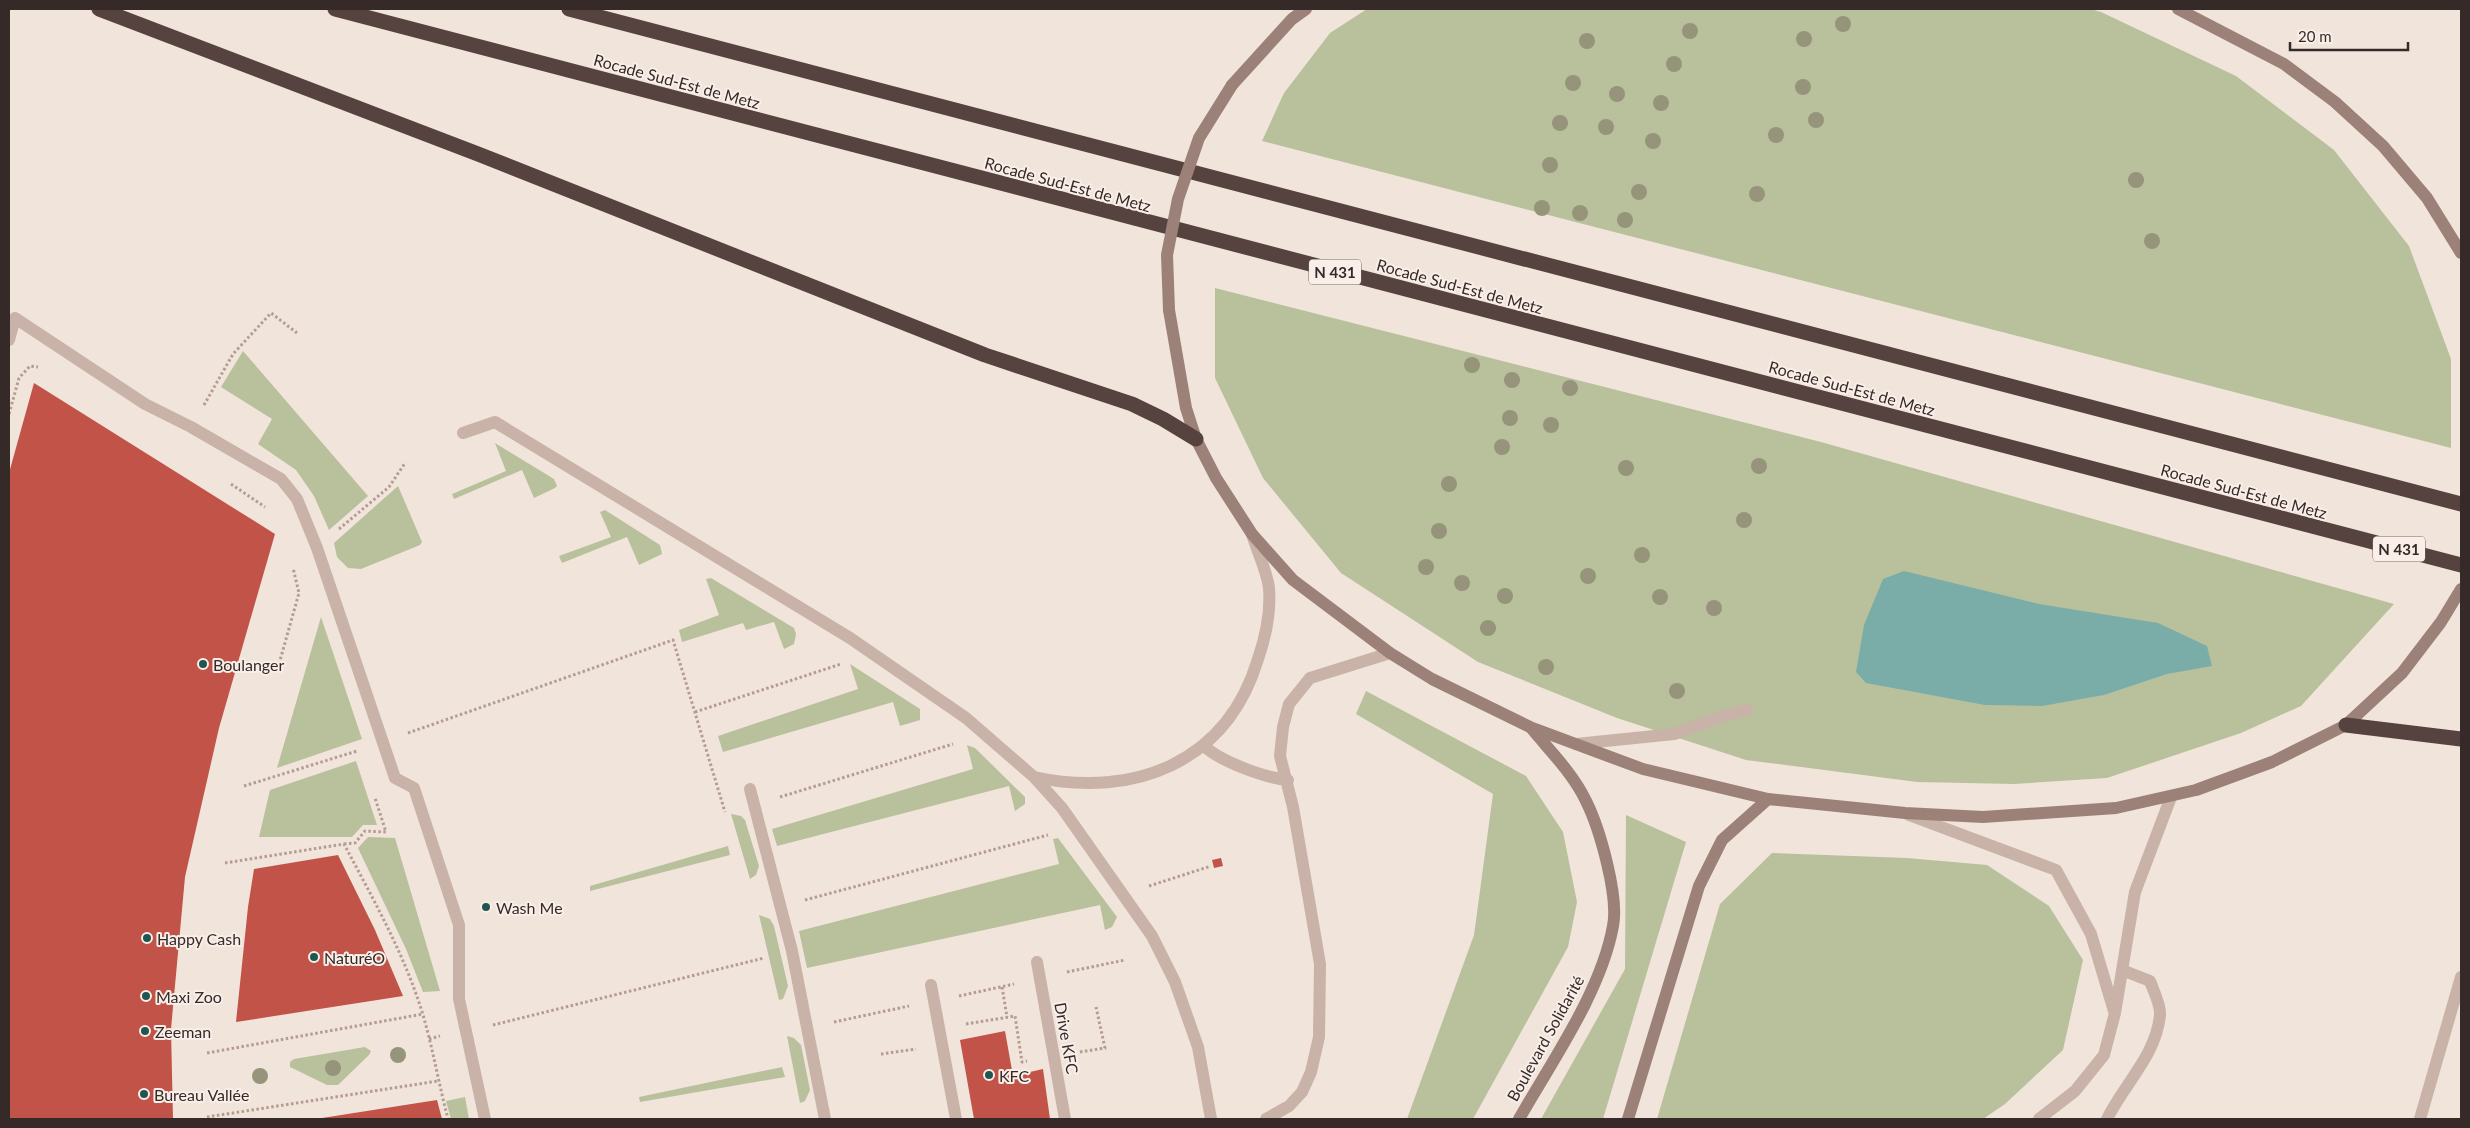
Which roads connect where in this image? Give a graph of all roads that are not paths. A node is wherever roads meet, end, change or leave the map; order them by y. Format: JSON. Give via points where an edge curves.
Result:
{"nodes":[{"id":1,"x":99,"y":9,"type":"edge"},
{"id":2,"x":334,"y":9,"type":"edge"},
{"id":3,"x":569,"y":9,"type":"edge"},
{"id":4,"x":1306,"y":9,"type":"edge"},
{"id":5,"x":2178,"y":9,"type":"edge"},
{"id":6,"x":2461,"y":253,"type":"edge"},
{"id":7,"x":9,"y":340,"type":"edge"},
{"id":8,"x":463,"y":433,"type":"dead end"},
{"id":9,"x":1196,"y":439,"type":"junction"},
{"id":10,"x":2461,"y":504,"type":"edge"},
{"id":11,"x":1252,"y":534,"type":"junction"},
{"id":12,"x":2461,"y":565,"type":"edge"},
{"id":13,"x":2461,"y":589,"type":"edge"},
{"id":14,"x":1390,"y":652,"type":"junction"},
{"id":15,"x":1747,"y":710,"type":"dead end"},
{"id":16,"x":2346,"y":725,"type":"junction"},
{"id":17,"x":1530,"y":727,"type":"junction"},
{"id":18,"x":2461,"y":739,"type":"edge"},
{"id":19,"x":1576,"y":744,"type":"junction"},
{"id":20,"x":1203,"y":745,"type":"junction"},
{"id":21,"x":1034,"y":776,"type":"junction"},
{"id":22,"x":1288,"y":780,"type":"junction"},
{"id":23,"x":750,"y":789,"type":"dead end"},
{"id":24,"x":2171,"y":797,"type":"junction"},
{"id":25,"x":1768,"y":799,"type":"junction"},
{"id":26,"x":1905,"y":813,"type":"junction"},
{"id":27,"x":1037,"y":962,"type":"dead end"},
{"id":28,"x":2122,"y":970,"type":"junction"},
{"id":29,"x":2461,"y":977,"type":"edge"},
{"id":30,"x":932,"y":985,"type":"dead end"},
{"id":31,"x":2115,"y":1013,"type":"junction"},
{"id":32,"x":485,"y":1119,"type":"edge"},
{"id":33,"x":825,"y":1119,"type":"edge"},
{"id":34,"x":956,"y":1119,"type":"edge"},
{"id":35,"x":1065,"y":1119,"type":"edge"},
{"id":36,"x":1211,"y":1119,"type":"edge"},
{"id":37,"x":1266,"y":1119,"type":"edge"},
{"id":38,"x":1519,"y":1119,"type":"edge"},
{"id":39,"x":1628,"y":1119,"type":"edge"},
{"id":40,"x":2039,"y":1119,"type":"edge"},
{"id":41,"x":2108,"y":1119,"type":"edge"},
{"id":42,"x":2420,"y":1119,"type":"edge"}],
"edges":[{"from":1,"to":9,"type":"highway","via":[[478,154],[985,355],[1132,404]]},
{"from":2,"to":12,"type":"highway","name":"Rocade Sud-Est de Metz","number":"N 431"},
{"from":3,"to":10,"type":"highway"},
{"from":4,"to":9,"type":"main road","bridge":true,"via":[[1232,85],[1200,138],[1178,199],[1167,255],[1169,310],[1186,408]]},
{"from":5,"to":6,"type":"main road","via":[[2284,64],[2335,102],[2383,146],[2427,198]]},
{"from":7,"to":32,"type":"lane","via":[[15,318],[145,404],[281,479],[297,499],[317,548],[395,778],[414,788],[459,925],[459,999]]},
{"from":8,"to":21,"type":"lane","via":[[495,422],[602,485],[850,638],[966,718]]},
{"from":9,"to":11,"type":"main road","via":[[1216,478]]},
{"from":11,"to":14,"type":"main road","via":[[1293,580]]},
{"from":11,"to":20,"type":"lane","via":[[1269,587],[1264,643],[1250,685],[1224,726]]},
{"from":13,"to":16,"type":"main road","via":[[2402,674]]},
{"from":14,"to":17,"type":"main road","via":[[1432,679]]},
{"from":14,"to":22,"type":"lane","via":[[1310,678],[1289,704],[1282,727],[1280,756]]},
{"from":15,"to":19,"type":"lane","via":[[1674,734]]},
{"from":16,"to":18,"type":"highway"},
{"from":16,"to":24,"type":"main road","via":[[2272,762]]},
{"from":17,"to":19,"type":"main road"},
{"from":17,"to":38,"type":"main road","name":"Boulevard Solidarité","via":[[1586,801],[1610,873],[1614,925],[1595,987]]},
{"from":19,"to":25,"type":"main road","via":[[1643,769]]},
{"from":20,"to":21,"type":"lane","via":[[1184,759],[1144,775],[1117,781],[1060,782]]},
{"from":20,"to":22,"type":"lane","via":[[1212,753],[1274,778]]},
{"from":21,"to":36,"type":"lane","via":[[1062,808],[1152,936],[1175,982],[1198,1046]]},
{"from":22,"to":37,"type":"lane","via":[[1320,964],[1319,1037],[1311,1072],[1302,1092],[1289,1106]]},
{"from":23,"to":33,"type":"lane","via":[[782,906]]},
{"from":24,"to":26,"type":"main road","via":[[2116,808],[2061,813],[1983,817]]},
{"from":24,"to":28,"type":"lane","via":[[2135,892]]},
{"from":25,"to":26,"type":"main road"},
{"from":25,"to":39,"type":"main road","via":[[1722,840],[1699,886]]},
{"from":26,"to":31,"type":"lane","via":[[2056,870],[2091,934]]},
{"from":27,"to":35,"type":"lane","name":"Drive KFC"},
{"from":28,"to":31,"type":"lane"},
{"from":28,"to":41,"type":"lane","via":[[2150,981],[2161,1013],[2139,1071]]},
{"from":29,"to":42,"type":"lane"},
{"from":30,"to":34,"type":"lane"},
{"from":31,"to":40,"type":"lane","via":[[2104,1056],[2075,1092]]}]}
